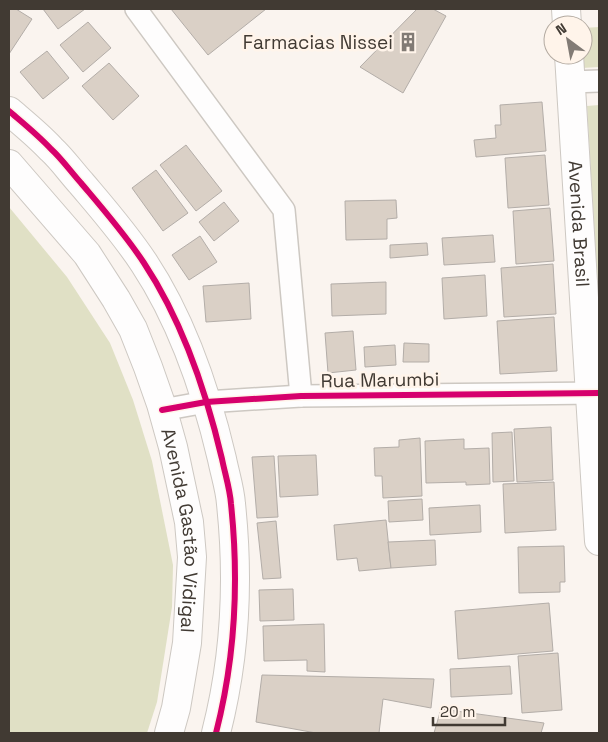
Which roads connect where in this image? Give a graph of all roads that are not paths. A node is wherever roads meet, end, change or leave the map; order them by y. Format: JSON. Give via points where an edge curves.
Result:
{"nodes":[{"id":1,"x":136,"y":9,"type":"edge"},
{"id":2,"x":570,"y":65,"type":"edge"},
{"id":3,"x":599,"y":80,"type":"edge"},
{"id":4,"x":571,"y":82,"type":"junction"},
{"id":5,"x":9,"y":111,"type":"edge"},
{"id":6,"x":9,"y":164,"type":"edge"},
{"id":7,"x":594,"y":393,"type":"edge"},
{"id":8,"x":301,"y":396,"type":"junction"},
{"id":9,"x":206,"y":402,"type":"junction"},
{"id":10,"x":162,"y":410,"type":"junction"},
{"id":11,"x":599,"y":541,"type":"edge"},
{"id":12,"x":169,"y":733,"type":"edge"},
{"id":13,"x":216,"y":733,"type":"edge"}],
"edges":[{"from":1,"to":8,"type":"street","via":[[284,210]]},
{"from":2,"to":4,"type":"street","name":"Avenida Brasil"},
{"from":3,"to":4,"type":"street"},
{"from":4,"to":7,"type":"street","name":"Avenida Brasil"},
{"from":5,"to":9,"type":"street","via":[[52,150],[119,227],[145,264],[189,351]]},
{"from":6,"to":10,"type":"street","name":"Avenida Gastão Vidigal","via":[[86,254],[104,280],[133,329]]},
{"from":7,"to":8,"type":"street","name":"Rua Marumbi"},
{"from":7,"to":11,"type":"street","name":"Avenida Brasil"},
{"from":8,"to":9,"type":"street","name":"Rua Marumbi"},
{"from":9,"to":10,"type":"street","name":"Rua Marumbi"},
{"from":9,"to":13,"type":"street","via":[[231,502],[235,578],[230,661]]},
{"from":10,"to":12,"type":"street","name":"Avenida Gastão Vidigal","via":[[190,522],[192,557],[187,643]]}]}
